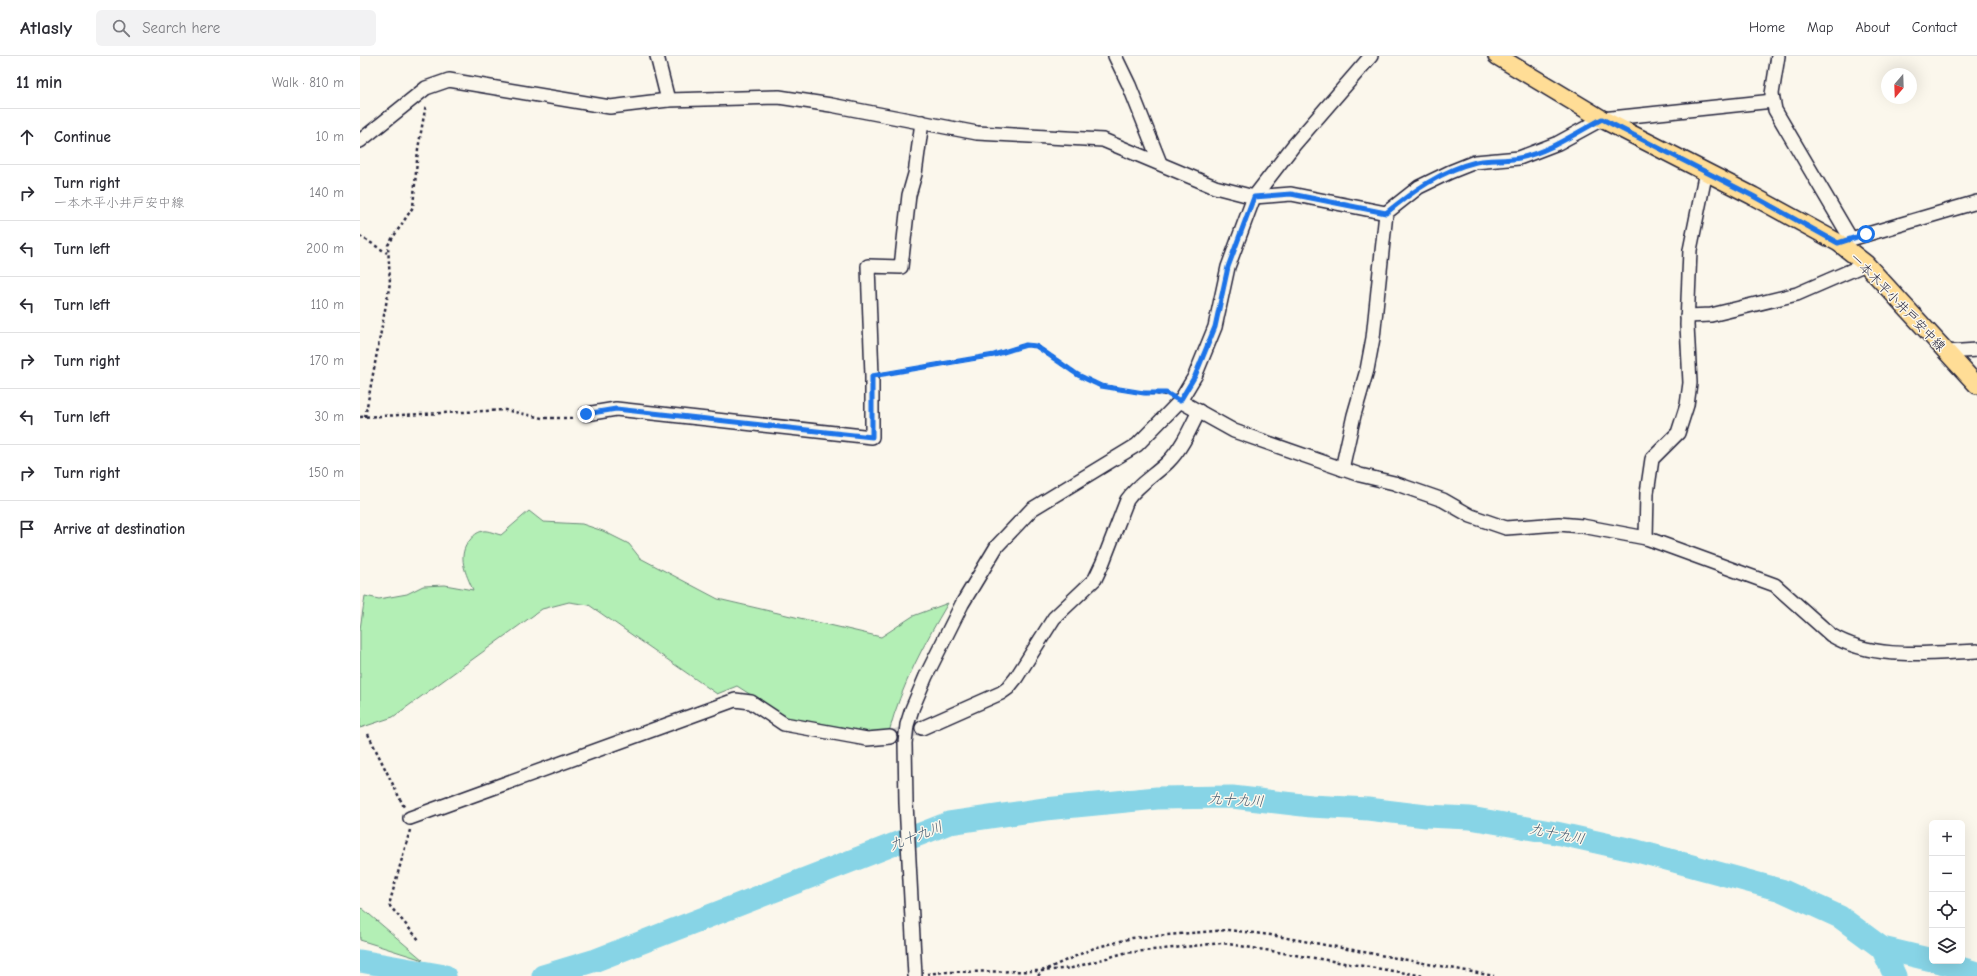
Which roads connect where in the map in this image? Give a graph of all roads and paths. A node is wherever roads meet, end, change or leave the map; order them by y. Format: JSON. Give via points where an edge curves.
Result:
{"nodes":[{"id":1,"x":657,"y":56,"type":"edge"},
{"id":2,"x":1115,"y":56,"type":"edge"},
{"id":3,"x":1371,"y":56,"type":"edge"},
{"id":4,"x":1497,"y":56,"type":"edge"},
{"id":5,"x":1778,"y":56,"type":"edge"},
{"id":6,"x":429,"y":87,"type":"junction"},
{"id":7,"x":668,"y":100,"type":"junction"},
{"id":8,"x":1774,"y":101,"type":"junction"},
{"id":9,"x":1602,"y":119,"type":"junction"},
{"id":10,"x":922,"y":122,"type":"junction"},
{"id":11,"x":360,"y":141,"type":"edge"},
{"id":12,"x":1160,"y":163,"type":"junction"},
{"id":13,"x":1706,"y":171,"type":"junction"},
{"id":14,"x":1254,"y":197,"type":"junction"},
{"id":15,"x":1977,"y":202,"type":"edge"},
{"id":16,"x":1386,"y":213,"type":"junction"},
{"id":17,"x":360,"y":236,"type":"edge"},
{"id":18,"x":1845,"y":241,"type":"junction"},
{"id":19,"x":388,"y":253,"type":"junction"},
{"id":20,"x":1866,"y":264,"type":"junction"},
{"id":21,"x":1687,"y":316,"type":"junction"},
{"id":22,"x":1977,"y":350,"type":"edge"},
{"id":23,"x":1947,"y":352,"type":"junction"},
{"id":24,"x":872,"y":376,"type":"junction"},
{"id":25,"x":1977,"y":385,"type":"edge"},
{"id":26,"x":1180,"y":401,"type":"junction"},
{"id":27,"x":1199,"y":411,"type":"junction"},
{"id":28,"x":586,"y":414,"type":"joint"},
{"id":29,"x":360,"y":417,"type":"edge"},
{"id":30,"x":365,"y":417,"type":"junction"},
{"id":31,"x":1342,"y":469,"type":"junction"},
{"id":32,"x":1646,"y":538,"type":"junction"},
{"id":33,"x":1977,"y":651,"type":"edge"},
{"id":34,"x":922,"y":728,"type":"tunnel mouth"},
{"id":35,"x":368,"y":734,"type":"dead end"},
{"id":36,"x":890,"y":737,"type":"tunnel mouth"},
{"id":37,"x":410,"y":818,"type":"junction"},
{"id":38,"x":420,"y":941,"type":"dead end"},
{"id":39,"x":1042,"y":971,"type":"junction"},
{"id":40,"x":920,"y":975,"type":"edge"},
{"id":41,"x":1418,"y":975,"type":"edge"},
{"id":42,"x":1038,"y":976,"type":"edge"},
{"id":43,"x":1424,"y":976,"type":"edge"},
{"id":44,"x":1494,"y":976,"type":"edge"}],
"edges":[{"from":1,"to":7,"type":"street"},
{"from":2,"to":12,"type":"street"},
{"from":3,"to":14,"type":"street","via":[[1294,145]]},
{"from":4,"to":9,"type":"main road","name":"一本木平小井戸安中線"},
{"from":5,"to":8,"type":"street","via":[[1772,94]]},
{"from":6,"to":7,"type":"street","via":[[449,80],[610,108]]},
{"from":6,"to":11,"type":"street"},
{"from":6,"to":19,"type":"path","via":[[418,149],[413,207],[388,244]]},
{"from":7,"to":10,"type":"street","via":[[780,98]]},
{"from":8,"to":9,"type":"street"},
{"from":8,"to":18,"type":"street","via":[[1775,110]]},
{"from":9,"to":13,"type":"main road","name":"一本木平小井戸安中線"},
{"from":9,"to":16,"type":"street","via":[[1558,143],[1519,158],[1475,162],[1450,172],[1419,187]]},
{"from":10,"to":12,"type":"street","via":[[977,133],[1103,140]]},
{"from":10,"to":24,"type":"street","via":[[915,174],[909,195],[901,267],[868,266]]},
{"from":12,"to":14,"type":"street","via":[[1215,187]]},
{"from":13,"to":18,"type":"main road","name":"一本木平小井戸安中線"},
{"from":13,"to":21,"type":"street","via":[[1690,250]]},
{"from":14,"to":16,"type":"street","via":[[1291,194]]},
{"from":14,"to":26,"type":"street","via":[[1228,267],[1215,327],[1195,376]]},
{"from":15,"to":18,"type":"street"},
{"from":16,"to":31,"type":"street","via":[[1373,338]]},
{"from":17,"to":19,"type":"path"},
{"from":18,"to":20,"type":"main road","name":"一本木平小井戸安中線"},
{"from":19,"to":30,"type":"path","via":[[390,283]]},
{"from":20,"to":21,"type":"street","via":[[1797,294],[1711,315]]},
{"from":20,"to":23,"type":"main road","name":"一本木平小井戸安中線"},
{"from":21,"to":32,"type":"street","via":[[1690,383],[1687,405],[1678,433],[1652,459],[1647,493]]},
{"from":22,"to":23,"type":"street"},
{"from":23,"to":25,"type":"main road","name":"一本木平小井戸安中線"},
{"from":24,"to":26,"type":"path","via":[[994,355],[1026,345],[1036,346],[1078,375],[1101,386],[1144,393],[1166,393]]},
{"from":24,"to":28,"type":"street","via":[[872,437],[616,409]]},
{"from":26,"to":27,"type":"street"},
{"from":26,"to":40,"type":"street","via":[[1137,444],[1032,509],[997,546],[962,604],[926,676],[912,709],[905,738],[906,803]]},
{"from":27,"to":31,"type":"street","via":[[1234,431]]},
{"from":27,"to":34,"type":"street","via":[[1178,451],[1127,500],[1095,579],[1054,618],[1016,678],[1001,693]]},
{"from":28,"to":30,"type":"path","via":[[576,418],[542,418],[505,410]]},
{"from":29,"to":30,"type":"path"},
{"from":31,"to":32,"type":"street","via":[[1443,500],[1471,516],[1506,528],[1559,524]]},
{"from":32,"to":33,"type":"street","via":[[1775,585],[1841,641],[1871,650],[1914,654]]},
{"from":35,"to":37,"type":"path"},
{"from":36,"to":37,"type":"street","via":[[867,739],[784,724],[750,702],[735,700]]},
{"from":37,"to":38,"type":"path","via":[[410,828],[389,905]]},
{"from":39,"to":40,"type":"path","via":[[944,972]]},
{"from":39,"to":41,"type":"path","via":[[1072,968],[1124,953],[1222,943]]},
{"from":39,"to":42,"type":"path"},
{"from":39,"to":44,"type":"path","via":[[1094,948],[1132,938],[1228,930],[1271,935]]},
{"from":41,"to":43,"type":"path"}]}
